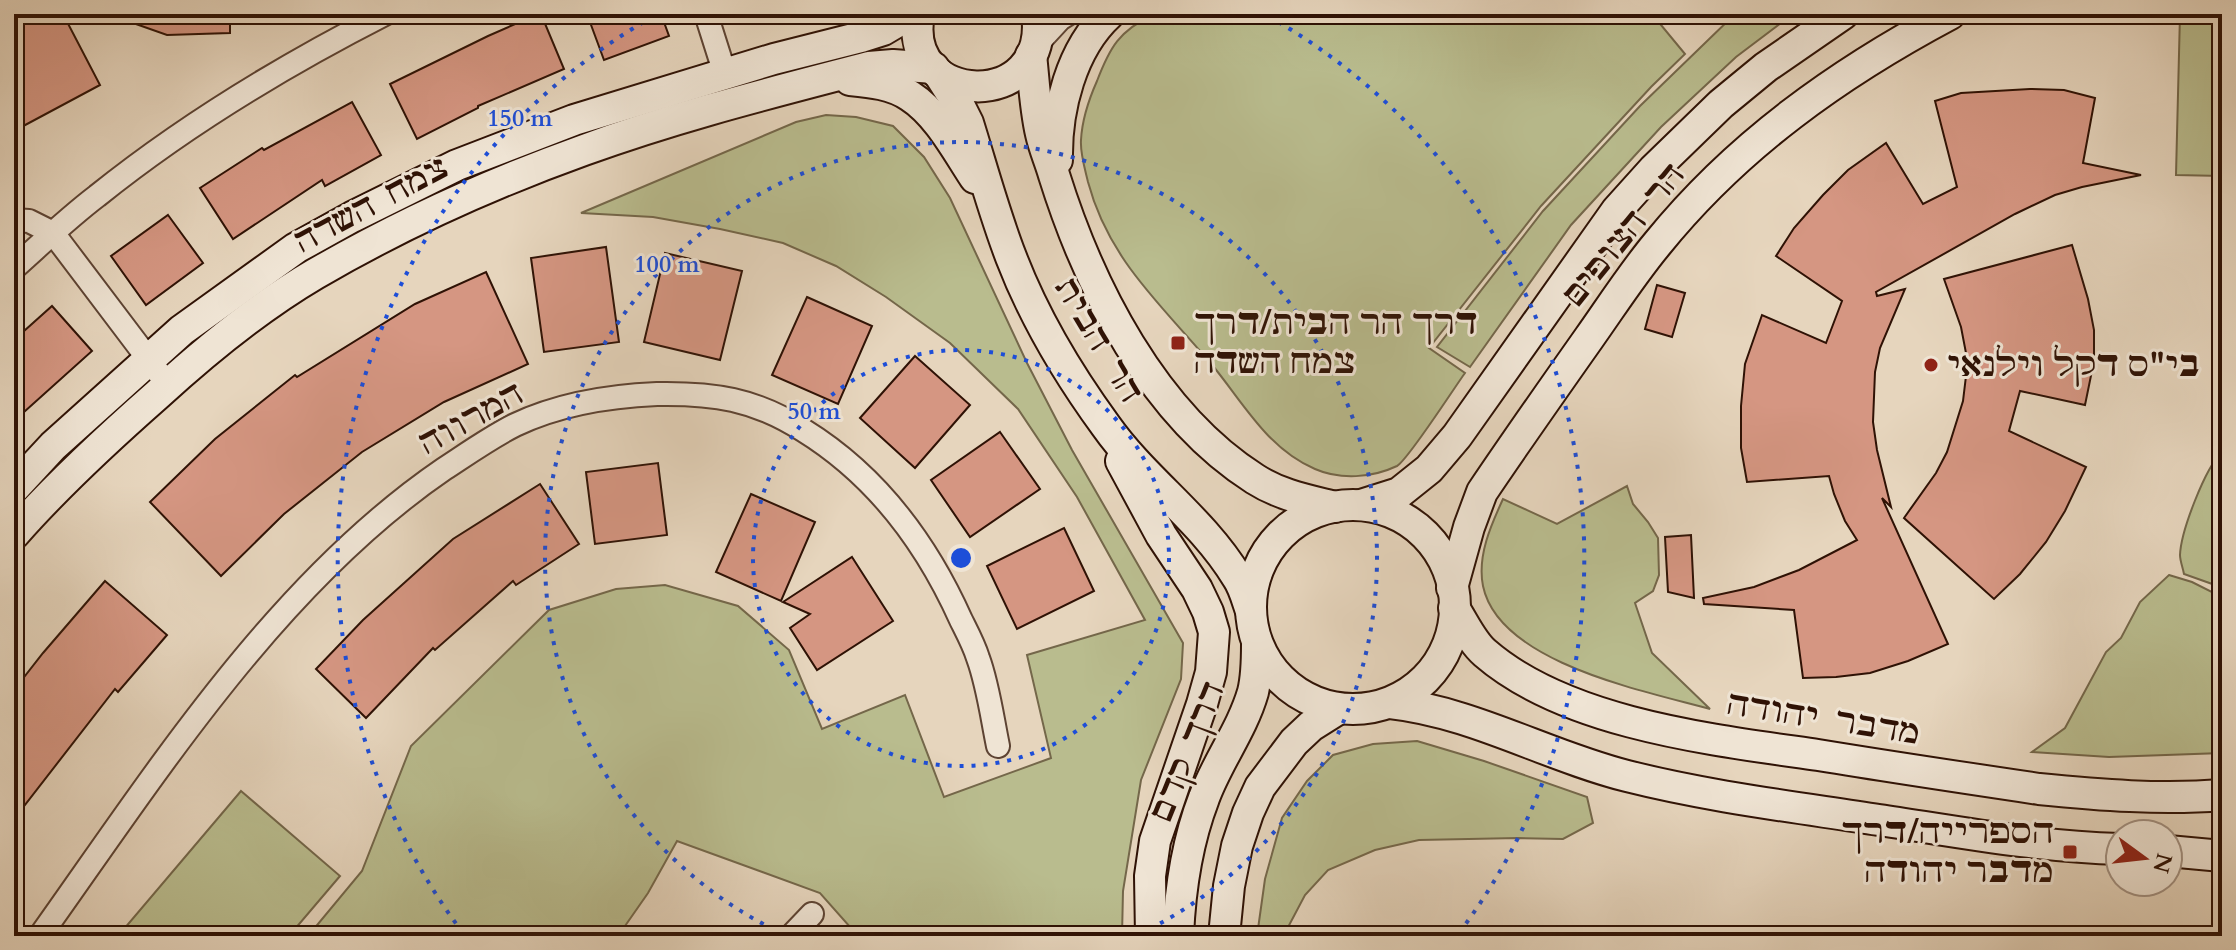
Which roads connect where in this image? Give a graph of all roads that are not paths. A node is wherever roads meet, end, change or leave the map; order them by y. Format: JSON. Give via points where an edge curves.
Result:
{"nodes":[{"id":1,"x":385,"y":14,"type":"edge"},
{"id":2,"x":706,"y":14,"type":"edge"},
{"id":3,"x":873,"y":14,"type":"edge"},
{"id":4,"x":910,"y":14,"type":"edge"},
{"id":5,"x":919,"y":14,"type":"edge"},
{"id":6,"x":1037,"y":14,"type":"edge"},
{"id":7,"x":1068,"y":14,"type":"edge"},
{"id":8,"x":1109,"y":14,"type":"edge"},
{"id":9,"x":1843,"y":14,"type":"edge"},
{"id":10,"x":1950,"y":14,"type":"edge"},
{"id":11,"x":841,"y":42,"type":"junction"},
{"id":12,"x":1033,"y":50,"type":"junction"},
{"id":13,"x":936,"y":71,"type":"junction"},
{"id":14,"x":725,"y":74,"type":"junction"},
{"id":15,"x":820,"y":80,"type":"junction"},
{"id":16,"x":1059,"y":191,"type":"junction"},
{"id":17,"x":996,"y":212,"type":"junction"},
{"id":18,"x":14,"y":220,"type":"edge"},
{"id":19,"x":53,"y":233,"type":"junction"},
{"id":20,"x":14,"y":268,"type":"edge"},
{"id":21,"x":148,"y":360,"type":"junction"},
{"id":22,"x":168,"y":385,"type":"junction"},
{"id":23,"x":1083,"y":393,"type":"junction"},
{"id":24,"x":14,"y":488,"type":"edge"},
{"id":25,"x":1348,"y":506,"type":"junction"},
{"id":26,"x":14,"y":534,"type":"edge"},
{"id":27,"x":1453,"y":598,"type":"junction"},
{"id":28,"x":1251,"y":611,"type":"junction"},
{"id":29,"x":1257,"y":642,"type":"junction"},
{"id":30,"x":1390,"y":703,"type":"junction"},
{"id":31,"x":1338,"y":709,"type":"junction"},
{"id":32,"x":998,"y":746,"type":"dead end"},
{"id":33,"x":2222,"y":795,"type":"edge"},
{"id":34,"x":2104,"y":848,"type":"edge"},
{"id":35,"x":2184,"y":852,"type":"edge"},
{"id":36,"x":2222,"y":856,"type":"edge"},
{"id":37,"x":812,"y":914,"type":"dead end"},
{"id":38,"x":40,"y":936,"type":"edge"},
{"id":39,"x":791,"y":936,"type":"edge"},
{"id":40,"x":1151,"y":936,"type":"edge"},
{"id":41,"x":1178,"y":936,"type":"edge"},
{"id":42,"x":1224,"y":936,"type":"edge"}],
"edges":[{"from":1,"to":19,"type":"street","via":[[225,106],[97,195]]},
{"from":2,"to":14,"type":"street"},
{"from":3,"to":11,"type":"main road"},
{"from":4,"to":11,"type":"main road","name":"צמח השדה","via":[[883,30]]},
{"from":5,"to":13,"type":"main road","name":"הר הבית","via":[[918,38]]},
{"from":6,"to":12,"type":"main road","name":"הר הבית"},
{"from":7,"to":12,"type":"street"},
{"from":8,"to":16,"type":"main road","via":[[1078,58],[1066,89],[1057,149]]},
{"from":9,"to":25,"type":"main road","name":"הר הצופים","via":[[1766,67],[1684,138],[1617,210],[1429,469],[1399,493]]},
{"from":10,"to":27,"type":"main road","name":"הר הצופים","via":[[1846,74],[1798,109],[1721,175],[1657,244],[1482,492]]},
{"from":11,"to":14,"type":"main road","name":"צמח השדה"},
{"from":12,"to":13,"type":"main road","name":"צמח השדה","via":[[1011,78],[991,87],[957,84]]},
{"from":12,"to":16,"type":"main road","name":"הר הבית","via":[[1041,134]]},
{"from":13,"to":15,"type":"main road","name":"צמח השדה","via":[[893,65]]},
{"from":13,"to":17,"type":"main road","name":"הר הבית","via":[[968,123]]},
{"from":14,"to":21,"type":"main road","name":"צמח השדה","via":[[574,120],[457,165],[352,217],[234,291]]},
{"from":15,"to":17,"type":"main road","via":[[868,81],[910,96],[929,113]]},
{"from":15,"to":22,"type":"main road","name":"צמח השדה","via":[[585,149],[470,194],[312,275]]},
{"from":16,"to":25,"type":"main road","name":"הר הבית","via":[[1086,263],[1121,328],[1176,409],[1256,480],[1294,498]]},
{"from":17,"to":23,"type":"main road","name":"הר הבית","via":[[1043,326]]},
{"from":18,"to":19,"type":"street"},
{"from":19,"to":20,"type":"street"},
{"from":19,"to":21,"type":"street"},
{"from":21,"to":22,"type":"street"},
{"from":21,"to":24,"type":"main road","name":"צמח השדה"},
{"from":22,"to":26,"type":"main road","name":"צמח השדה","via":[[75,469]]},
{"from":23,"to":28,"type":"main road","name":"הר הבית","via":[[1126,453],[1199,525],[1239,580]]},
{"from":23,"to":40,"type":"main road","via":[[1197,589],[1214,632],[1202,704],[1155,841]]},
{"from":25,"to":27,"type":"main road","via":[[1377,508],[1407,520],[1427,537],[1450,576]]},
{"from":25,"to":28,"type":"main road","via":[[1303,518],[1282,534],[1260,566]]},
{"from":27,"to":30,"type":"main road","via":[[1453,623],[1442,657],[1422,682]]},
{"from":27,"to":33,"type":"main road","name":"מדבר יהודה","via":[[1483,652],[1522,679],[1577,704],[1641,723],[1698,737],[2039,789]]},
{"from":28,"to":29,"type":"main road"},
{"from":29,"to":31,"type":"main road","via":[[1284,683]]},
{"from":29,"to":41,"type":"main road","name":"דרך קדם","via":[[1252,694],[1192,835]]},
{"from":30,"to":31,"type":"main road"},
{"from":30,"to":34,"type":"main road","via":[[1463,718],[1571,760],[1688,790],[2033,843]]},
{"from":31,"to":42,"type":"main road","via":[[1294,742],[1260,787],[1237,846]]},
{"from":32,"to":38,"type":"street","name":"המרווה","via":[[979,659],[953,601],[900,515],[863,474],[781,415],[744,401],[682,393],[607,397],[515,425],[412,491],[370,526],[234,671]]},
{"from":35,"to":36,"type":"main road"},
{"from":37,"to":39,"type":"street"}]}
